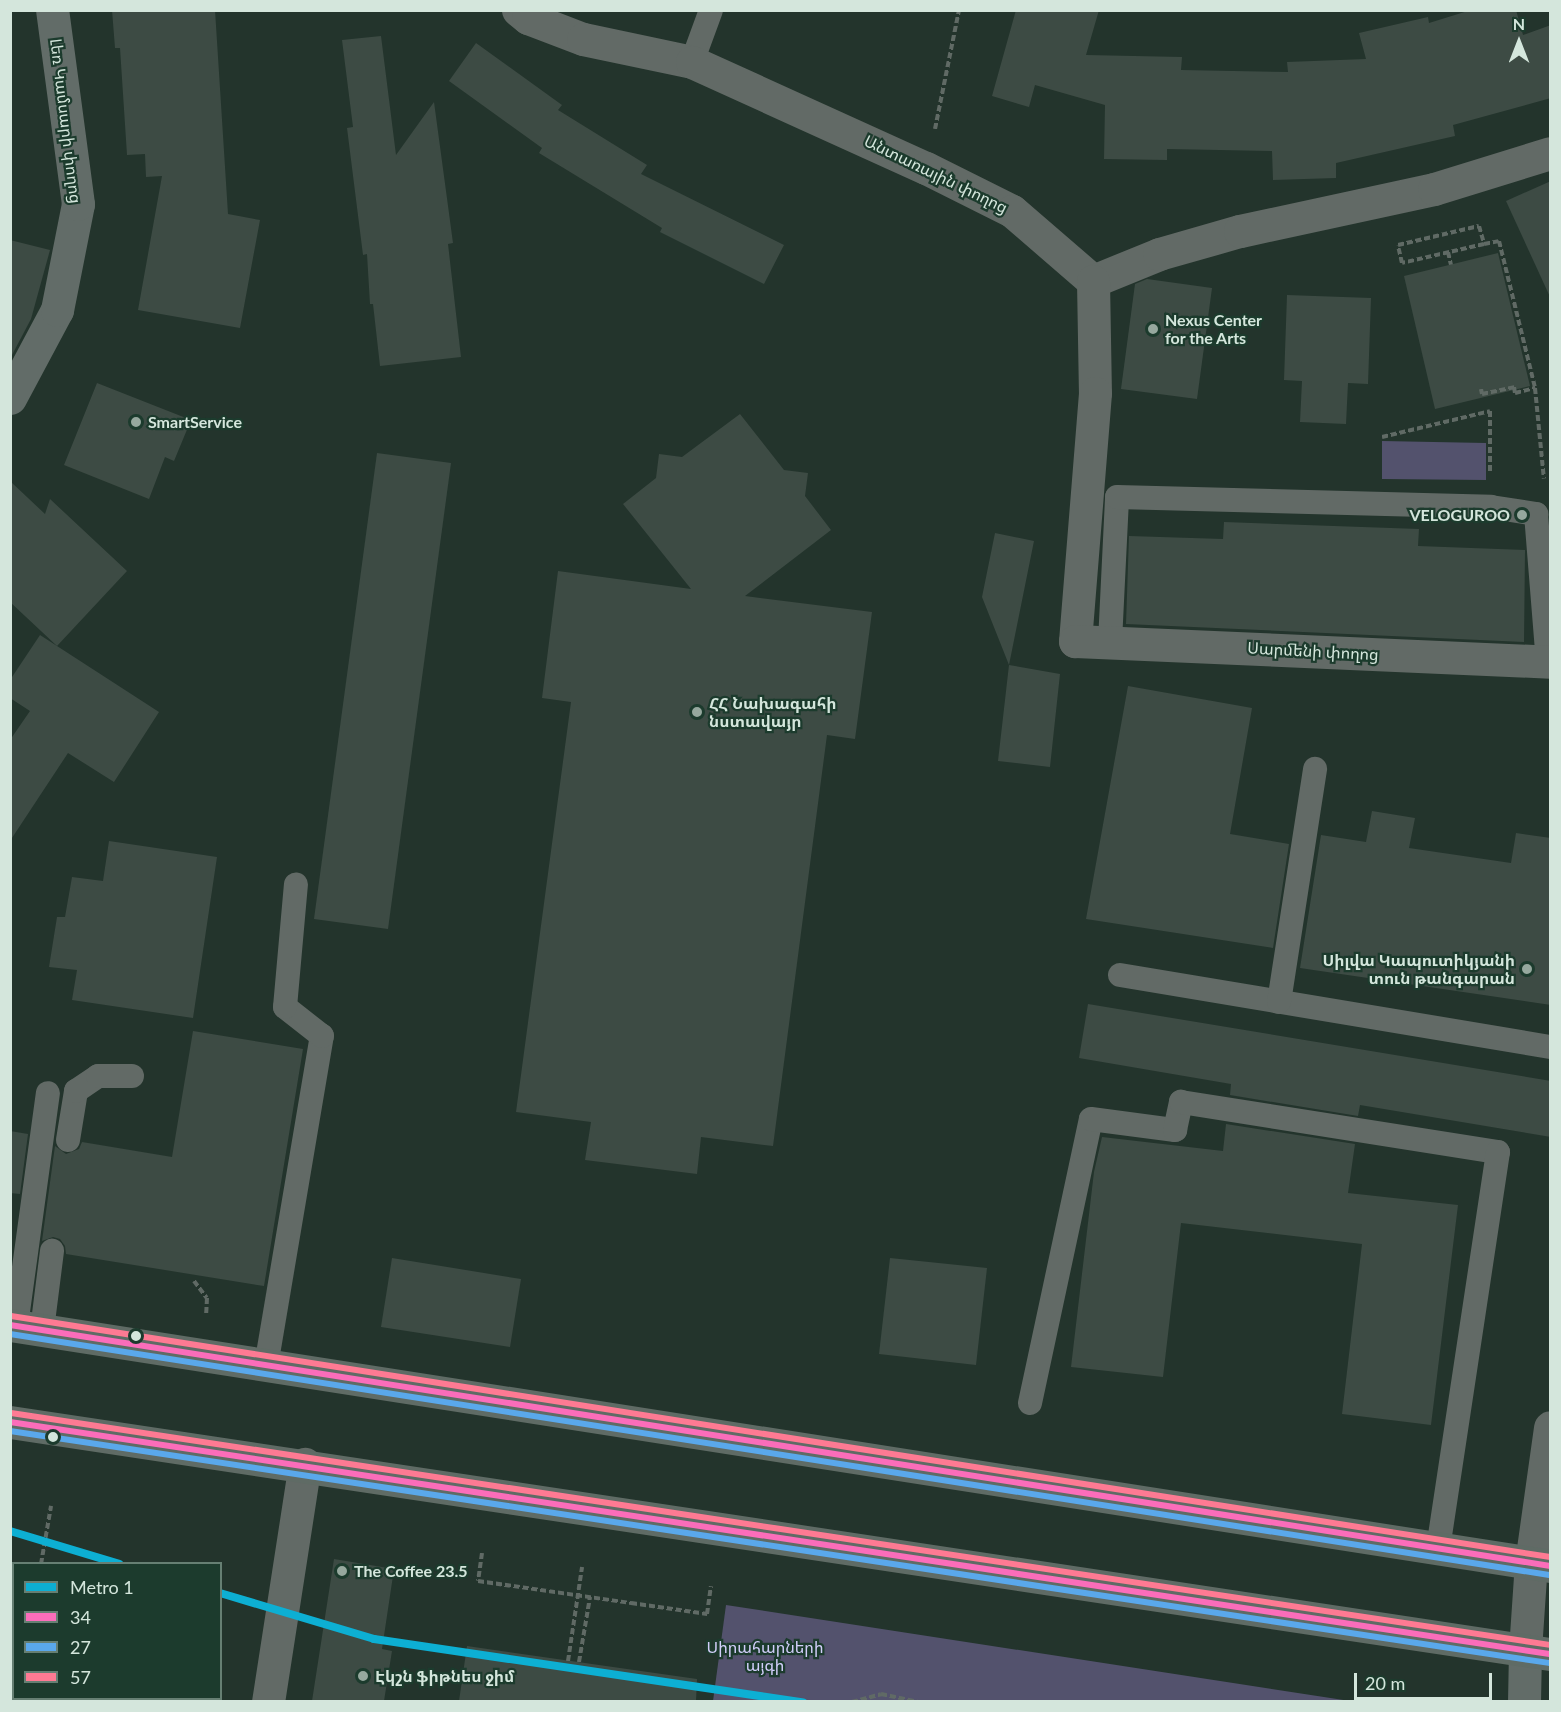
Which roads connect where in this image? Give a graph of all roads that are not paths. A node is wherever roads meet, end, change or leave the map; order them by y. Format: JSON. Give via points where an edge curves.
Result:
{"nodes":[{"id":1,"x":52,"y":10,"type":"edge"},
{"id":2,"x":518,"y":10,"type":"edge"},
{"id":3,"x":711,"y":10,"type":"edge"},
{"id":4,"x":692,"y":62,"type":"junction"},
{"id":5,"x":1551,"y":153,"type":"edge"},
{"id":6,"x":1093,"y":281,"type":"junction"},
{"id":7,"x":10,"y":398,"type":"edge"},
{"id":8,"x":1110,"y":642,"type":"junction"},
{"id":9,"x":1549,"y":662,"type":"edge"},
{"id":10,"x":1315,"y":769,"type":"dead end"},
{"id":11,"x":296,"y":884,"type":"dead end"},
{"id":12,"x":1120,"y":975,"type":"dead end"},
{"id":13,"x":1279,"y":1002,"type":"junction"},
{"id":14,"x":1551,"y":1047,"type":"edge"},
{"id":15,"x":132,"y":1076,"type":"dead end"},
{"id":16,"x":48,"y":1093,"type":"dead end"},
{"id":17,"x":68,"y":1140,"type":"dead end"},
{"id":18,"x":52,"y":1251,"type":"dead end"},
{"id":19,"x":23,"y":1327,"type":"edge"},
{"id":20,"x":266,"y":1366,"type":"junction"},
{"id":21,"x":1030,"y":1403,"type":"dead end"},
{"id":22,"x":10,"y":1422,"type":"edge"},
{"id":23,"x":1551,"y":1426,"type":"edge"},
{"id":24,"x":305,"y":1464,"type":"junction"},
{"id":25,"x":1438,"y":1549,"type":"junction"},
{"id":26,"x":1541,"y":1565,"type":"edge"},
{"id":27,"x":1538,"y":1652,"type":"edge"},
{"id":28,"x":268,"y":1701,"type":"edge"},
{"id":29,"x":1524,"y":1701,"type":"edge"}],
"edges":[{"from":1,"to":7,"type":"street","name":"Լեռ Կամսարի փողոց","via":[[78,204],[57,310]]},
{"from":2,"to":4,"type":"street","name":"Անտառային փողոց","via":[[528,18],[583,39]]},
{"from":3,"to":4,"type":"lane"},
{"from":4,"to":6,"type":"street","name":"Անտառային փողոց","via":[[1012,211]]},
{"from":5,"to":6,"type":"street","via":[[1434,189],[1240,231],[1159,254]]},
{"from":6,"to":8,"type":"street","name":"Սարմենի փողոց","via":[[1095,393],[1076,641]]},
{"from":8,"to":9,"type":"street","name":"Սարմենի փողոց"},
{"from":8,"to":9,"type":"lane","via":[[1117,497],[1491,507],[1536,514]]},
{"from":10,"to":13,"type":"lane"},
{"from":11,"to":20,"type":"lane","via":[[285,1007],[322,1036]]},
{"from":12,"to":13,"type":"lane"},
{"from":13,"to":14,"type":"lane"},
{"from":15,"to":17,"type":"lane","via":[[98,1076],[76,1091]]},
{"from":16,"to":19,"type":"lane"},
{"from":18,"to":19,"type":"lane"},
{"from":19,"to":20,"type":"main road"},
{"from":20,"to":25,"type":"main road"},
{"from":21,"to":25,"type":"lane","via":[[1091,1119],[1175,1130],[1181,1102],[1498,1152]]},
{"from":22,"to":24,"type":"main road"},
{"from":23,"to":26,"type":"street"},
{"from":24,"to":27,"type":"main road"},
{"from":24,"to":28,"type":"street"},
{"from":25,"to":26,"type":"main road"},
{"from":26,"to":27,"type":"street"},
{"from":27,"to":29,"type":"street"}]}
